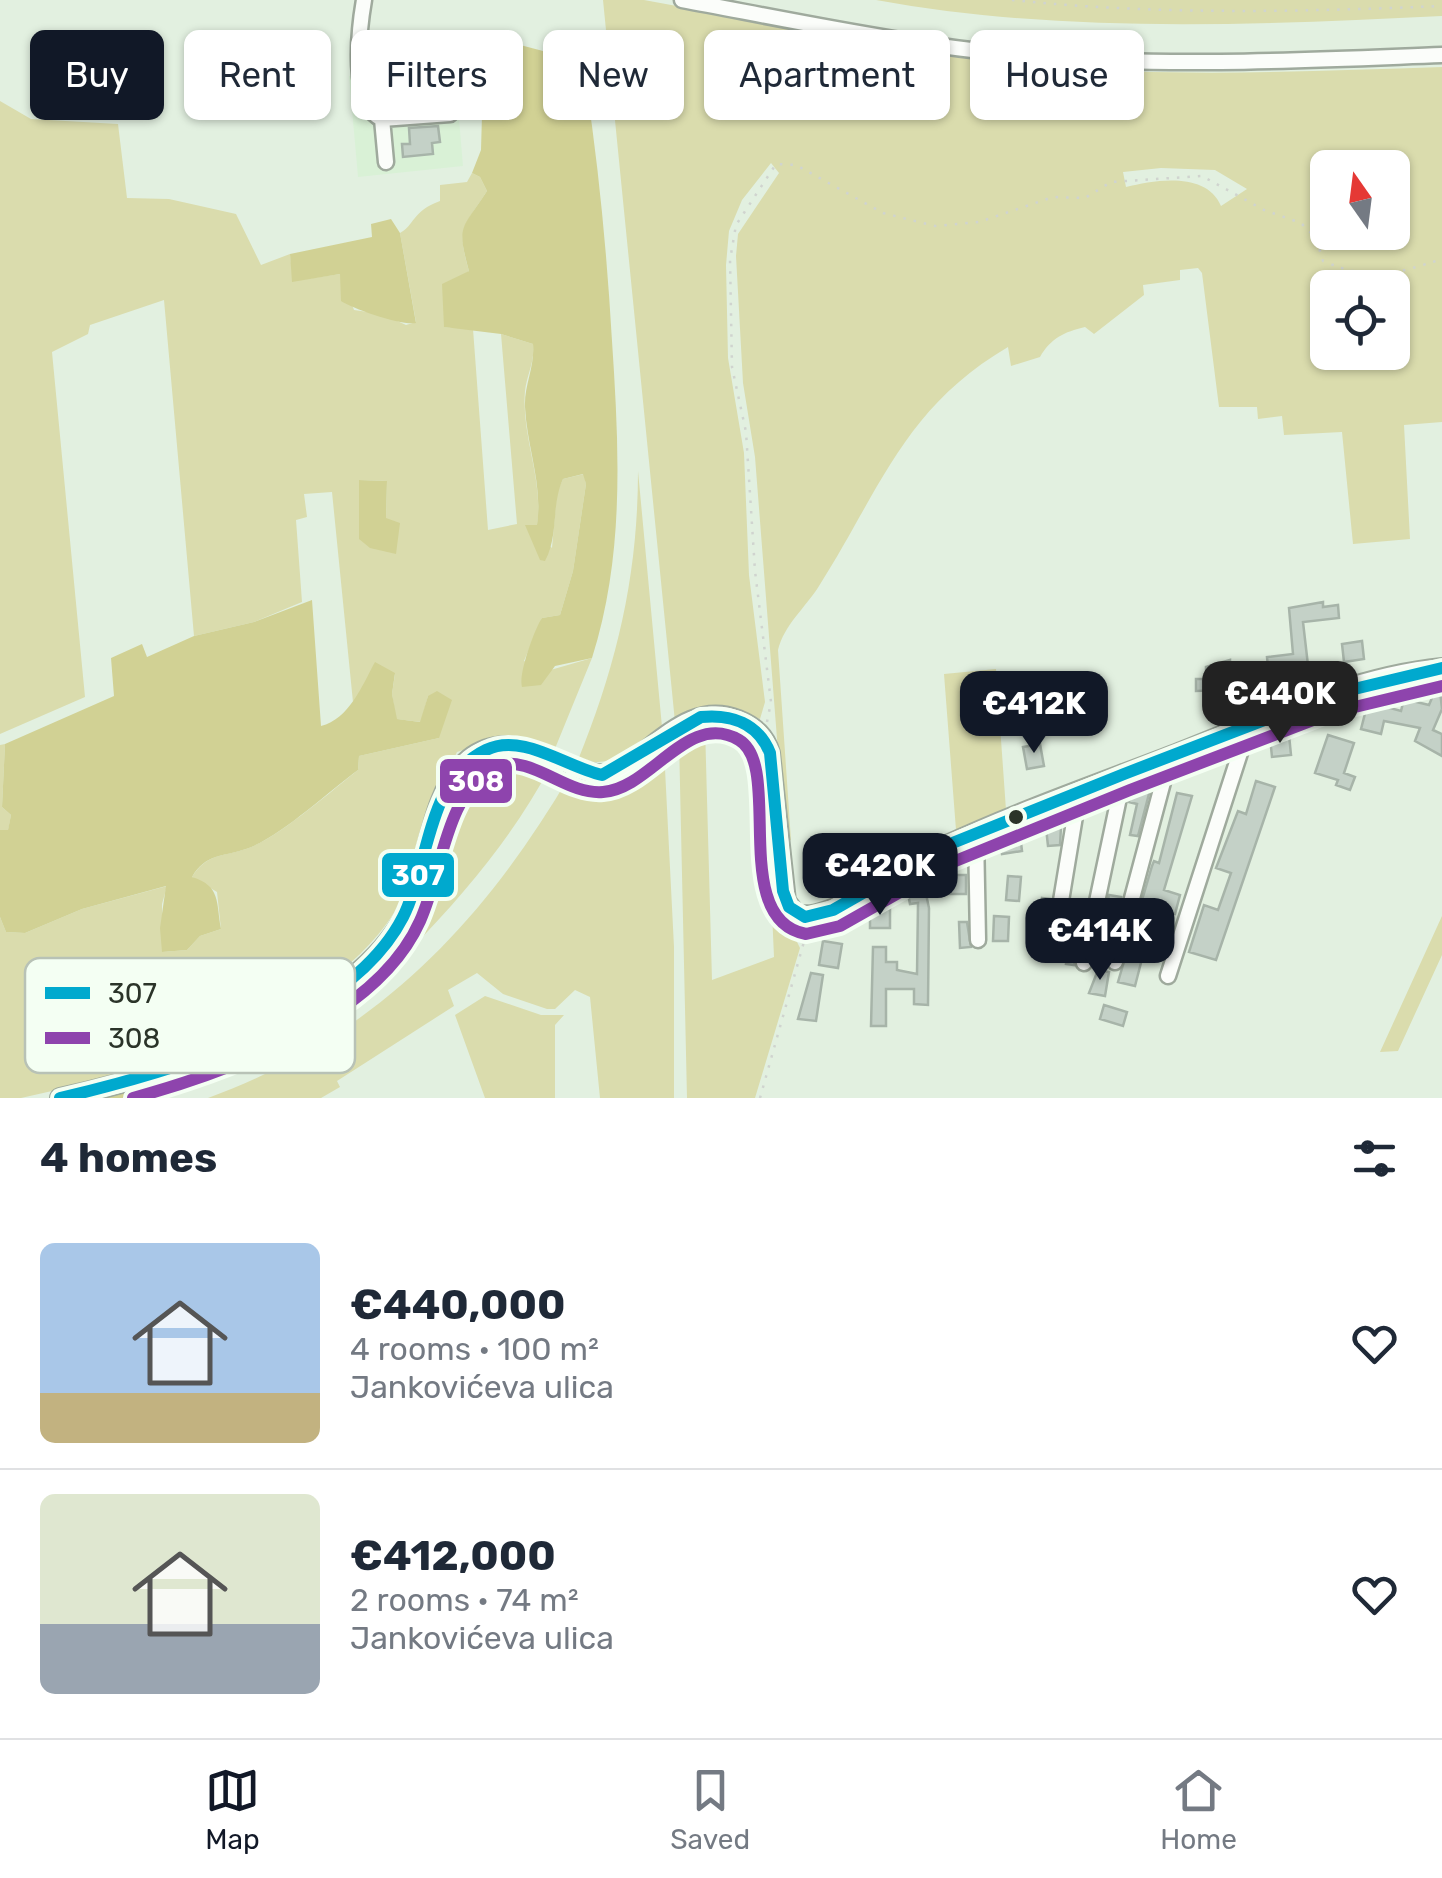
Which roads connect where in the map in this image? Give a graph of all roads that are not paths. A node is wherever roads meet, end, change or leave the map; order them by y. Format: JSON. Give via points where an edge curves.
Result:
{"nodes":[{"id":1,"x":364,"y":0,"type":"edge"},
{"id":2,"x":682,"y":0,"type":"edge"},
{"id":3,"x":361,"y":30,"type":"edge"},
{"id":4,"x":1442,"y":55,"type":"edge"},
{"id":5,"x":382,"y":120,"type":"edge"},
{"id":6,"x":386,"y":162,"type":"dead end"},
{"id":7,"x":1442,"y":668,"type":"edge"},
{"id":8,"x":1249,"y":725,"type":"junction"},
{"id":9,"x":1170,"y":756,"type":"junction"},
{"id":10,"x":554,"y":759,"type":"dead end"},
{"id":11,"x":573,"y":767,"type":"dead end"},
{"id":12,"x":1124,"y":774,"type":"junction"},
{"id":13,"x":1079,"y":792,"type":"junction"},
{"id":14,"x":976,"y":834,"type":"junction"},
{"id":15,"x":1058,"y":919,"type":"dead end"},
{"id":16,"x":978,"y":940,"type":"dead end"},
{"id":17,"x":1115,"y":962,"type":"dead end"},
{"id":18,"x":1084,"y":963,"type":"dead end"},
{"id":19,"x":355,"y":971,"type":"edge"},
{"id":20,"x":1168,"y":976,"type":"dead end"},
{"id":21,"x":151,"y":1073,"type":"edge"},
{"id":22,"x":60,"y":1098,"type":"edge"}],
"edges":[{"from":1,"to":3,"type":"street"},
{"from":2,"to":4,"type":"street","via":[[1036,57],[1174,64]]},
{"from":5,"to":6,"type":"street"},
{"from":7,"to":8,"type":"main road","via":[[1363,684]]},
{"from":8,"to":9,"type":"main road"},
{"from":8,"to":20,"type":"street"},
{"from":9,"to":12,"type":"main road"},
{"from":9,"to":17,"type":"street"},
{"from":10,"to":19,"type":"main road","via":[[501,746],[465,762],[446,792],[400,923]]},
{"from":11,"to":14,"type":"main road","via":[[612,772],[682,725],[723,715],[747,724],[764,738],[772,762],[783,892],[794,913],[810,916],[834,910]]},
{"from":12,"to":13,"type":"main road"},
{"from":12,"to":18,"type":"street"},
{"from":13,"to":14,"type":"main road"},
{"from":13,"to":15,"type":"street"},
{"from":14,"to":16,"type":"street"},
{"from":21,"to":22,"type":"main road"}]}
